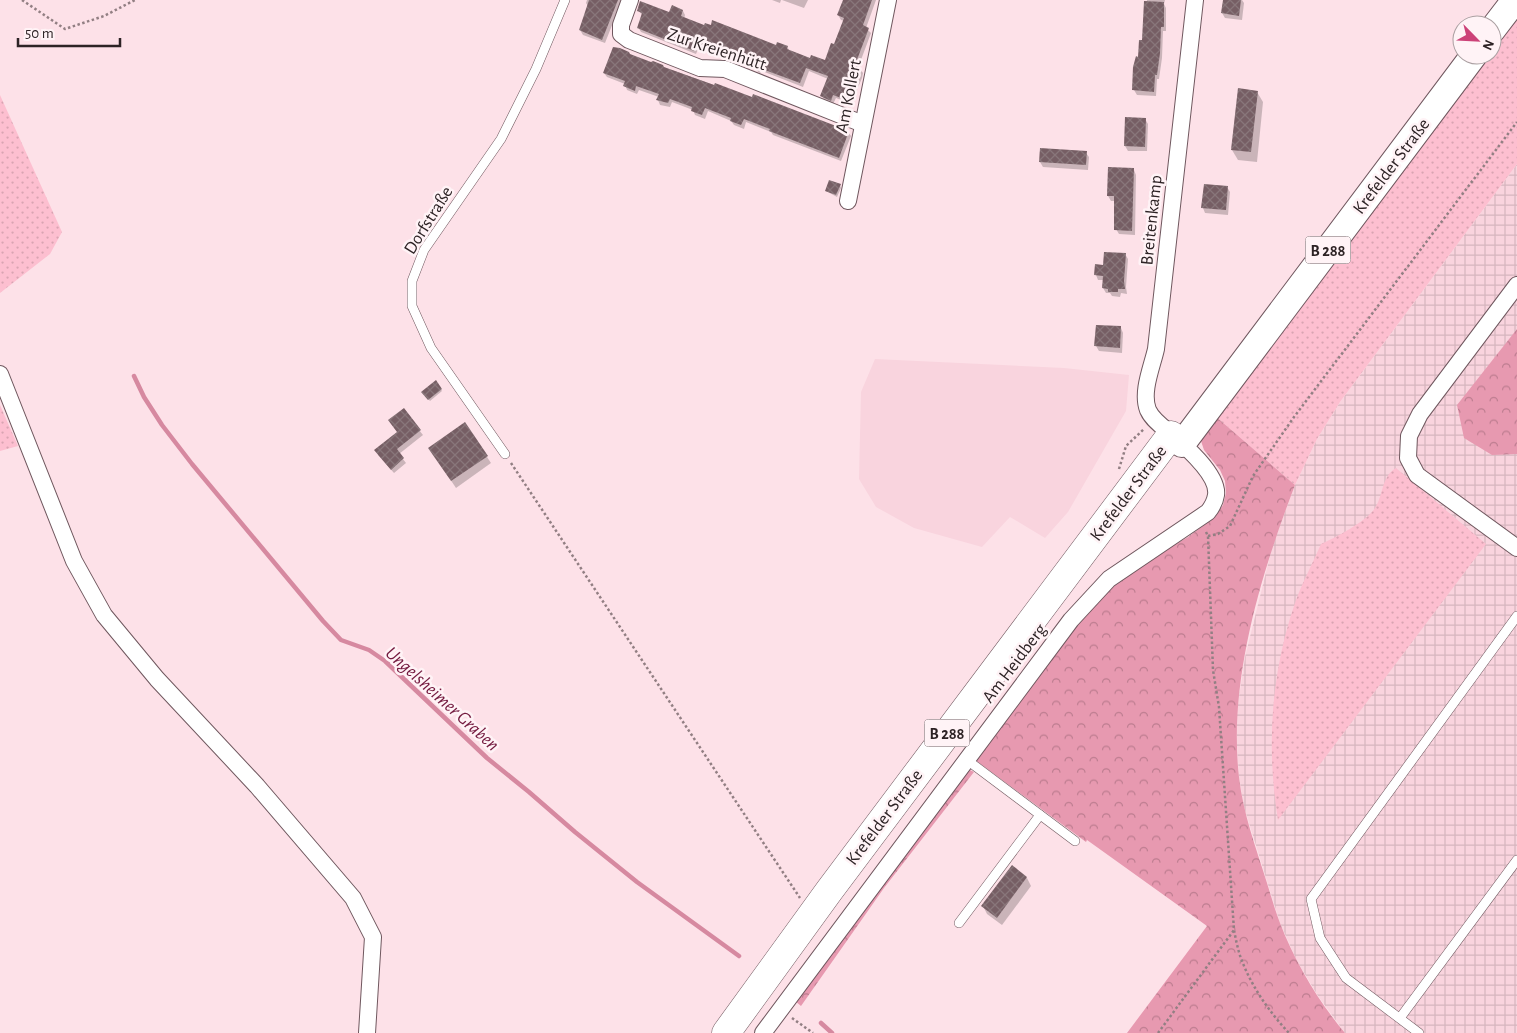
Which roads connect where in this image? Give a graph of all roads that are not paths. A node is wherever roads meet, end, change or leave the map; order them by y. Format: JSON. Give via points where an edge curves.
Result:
{"nodes":[{"id":1,"x":565,"y":0,"type":"edge"},
{"id":2,"x":630,"y":0,"type":"edge"},
{"id":3,"x":888,"y":0,"type":"edge"},
{"id":4,"x":1194,"y":0,"type":"edge"},
{"id":5,"x":1497,"y":0,"type":"edge"},
{"id":6,"x":1515,"y":0,"type":"edge"},
{"id":7,"x":1486,"y":15,"type":"edge"},
{"id":8,"x":1502,"y":17,"type":"edge"},
{"id":9,"x":1452,"y":60,"type":"edge"},
{"id":10,"x":1466,"y":65,"type":"edge"},
{"id":11,"x":863,"y":124,"type":"junction"},
{"id":12,"x":848,"y":201,"type":"dead end"},
{"id":13,"x":1517,"y":285,"type":"edge"},
{"id":14,"x":0,"y":374,"type":"edge"},
{"id":15,"x":1177,"y":439,"type":"junction"},
{"id":16,"x":505,"y":454,"type":"road end"},
{"id":17,"x":1517,"y":548,"type":"edge"},
{"id":18,"x":1515,"y":621,"type":"edge"},
{"id":19,"x":967,"y":760,"type":"junction"},
{"id":20,"x":1040,"y":815,"type":"junction"},
{"id":21,"x":1075,"y":841,"type":"dead end"},
{"id":22,"x":1517,"y":860,"type":"edge"},
{"id":23,"x":959,"y":923,"type":"dead end"},
{"id":24,"x":1400,"y":1018,"type":"junction"},
{"id":25,"x":367,"y":1033,"type":"edge"},
{"id":26,"x":726,"y":1033,"type":"edge"},
{"id":27,"x":744,"y":1033,"type":"edge"},
{"id":28,"x":763,"y":1033,"type":"edge"},
{"id":29,"x":1419,"y":1033,"type":"edge"}],
"edges":[{"from":1,"to":16,"type":"lane","name":"Dorfstraße","via":[[536,69],[501,138],[424,250],[412,281],[412,306],[431,348]]},
{"from":2,"to":11,"type":"street","name":"Zur Kreienhütt","via":[[621,25],[621,34],[629,40],[700,68],[725,69]]},
{"from":3,"to":11,"type":"street","name":"Am Kollert"},
{"from":4,"to":15,"type":"street","name":"Breitenkamp","via":[[1156,349],[1146,395],[1148,410],[1155,420]]},
{"from":5,"to":7,"type":"main road"},
{"from":6,"to":8,"type":"main road"},
{"from":9,"to":15,"type":"main road","name":"Krefelder Straße","number":"B 288"},
{"from":10,"to":15,"type":"main road","name":"Krefelder Straße","number":"B 288"},
{"from":11,"to":12,"type":"street","name":"Am Kollert"},
{"from":13,"to":17,"type":"street","via":[[1420,414],[1409,436],[1408,458],[1417,475]]},
{"from":14,"to":25,"type":"street","via":[[74,561],[104,615],[353,898],[373,937]]},
{"from":15,"to":19,"type":"street","name":"Am Heidberg","via":[[1215,483],[1217,494],[1214,503],[1208,512],[1109,579],[1071,620]]},
{"from":15,"to":26,"type":"highway","name":"Krefelder Straße","number":"B 288","via":[[829,891]]},
{"from":15,"to":27,"type":"highway","name":"Krefelder Straße","number":"B 288"},
{"from":18,"to":24,"type":"lane","via":[[1311,899],[1320,938],[1346,978]]},
{"from":19,"to":20,"type":"lane"},
{"from":19,"to":28,"type":"street","name":"Am Heidberg"},
{"from":20,"to":21,"type":"lane"},
{"from":20,"to":23,"type":"lane"},
{"from":22,"to":24,"type":"lane"},
{"from":24,"to":29,"type":"lane"}]}
